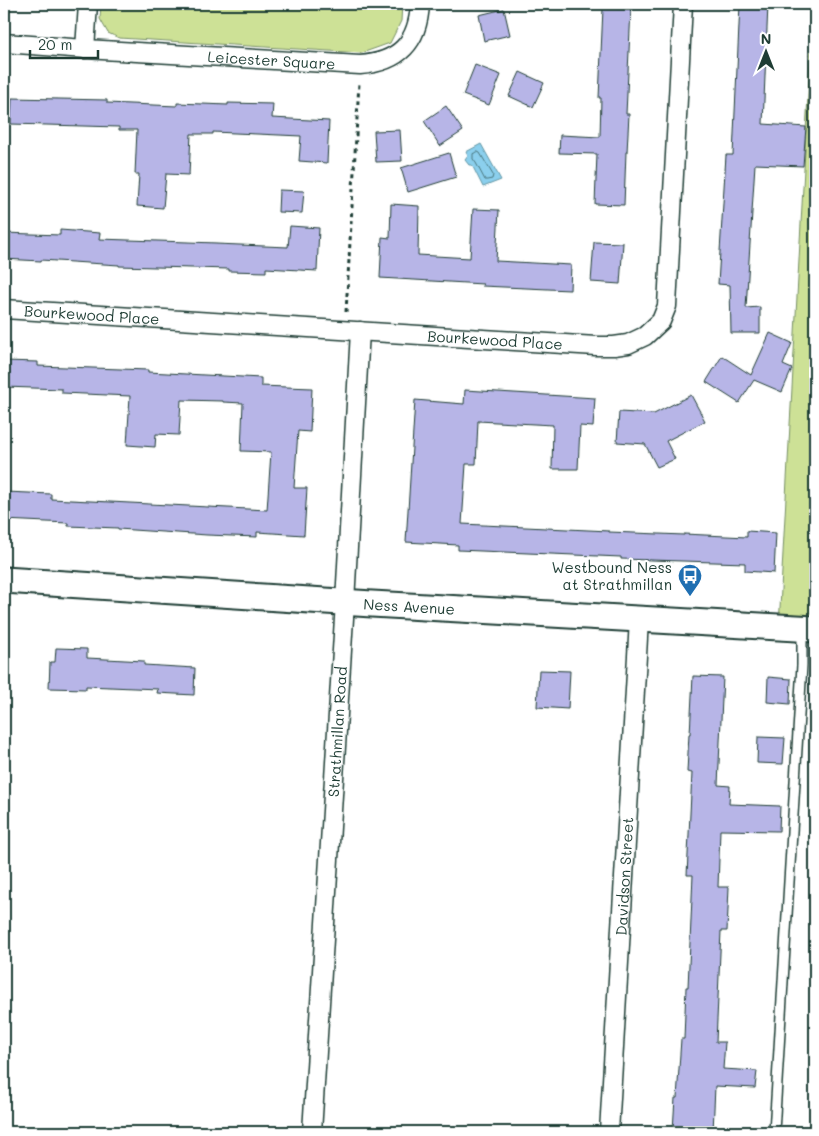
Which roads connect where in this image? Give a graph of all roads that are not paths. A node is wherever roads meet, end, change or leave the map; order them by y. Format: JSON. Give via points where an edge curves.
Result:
{"nodes":[{"id":1,"x":88,"y":4,"type":"edge"},
{"id":2,"x":420,"y":4,"type":"edge"},
{"id":3,"x":683,"y":4,"type":"edge"},
{"id":4,"x":4,"y":43,"type":"edge"},
{"id":5,"x":85,"y":49,"type":"junction"},
{"id":6,"x":4,"y":309,"type":"edge"},
{"id":7,"x":352,"y":331,"type":"junction"},
{"id":8,"x":4,"y":580,"type":"edge"},
{"id":9,"x":345,"y":602,"type":"junction"},
{"id":10,"x":639,"y":619,"type":"junction"},
{"id":11,"x":809,"y":629,"type":"edge"},
{"id":12,"x":312,"y":1132,"type":"edge"},
{"id":13,"x":610,"y":1132,"type":"edge"},
{"id":14,"x":774,"y":1132,"type":"edge"}],
"edges":[{"from":1,"to":5,"type":"street"},
{"from":2,"to":5,"type":"street","name":"Leicester Square","via":[[418,23],[411,39],[390,58],[374,64]]},
{"from":3,"to":7,"type":"street","name":"Bourkewood Place","via":[[667,306],[661,321],[645,336],[614,346]]},
{"from":4,"to":5,"type":"street","name":"Leicester Square"},
{"from":6,"to":7,"type":"street","name":"Bourkewood Place"},
{"from":7,"to":9,"type":"street","name":"Strathmillan Road"},
{"from":8,"to":9,"type":"main road","name":"Ness Avenue"},
{"from":9,"to":10,"type":"main road","name":"Ness Avenue"},
{"from":9,"to":12,"type":"street","name":"Strathmillan Road"},
{"from":10,"to":11,"type":"main road","name":"Ness Avenue"},
{"from":10,"to":13,"type":"street","name":"Davidson Street"},
{"from":11,"to":14,"type":"lane","via":[[801,685]]}]}
